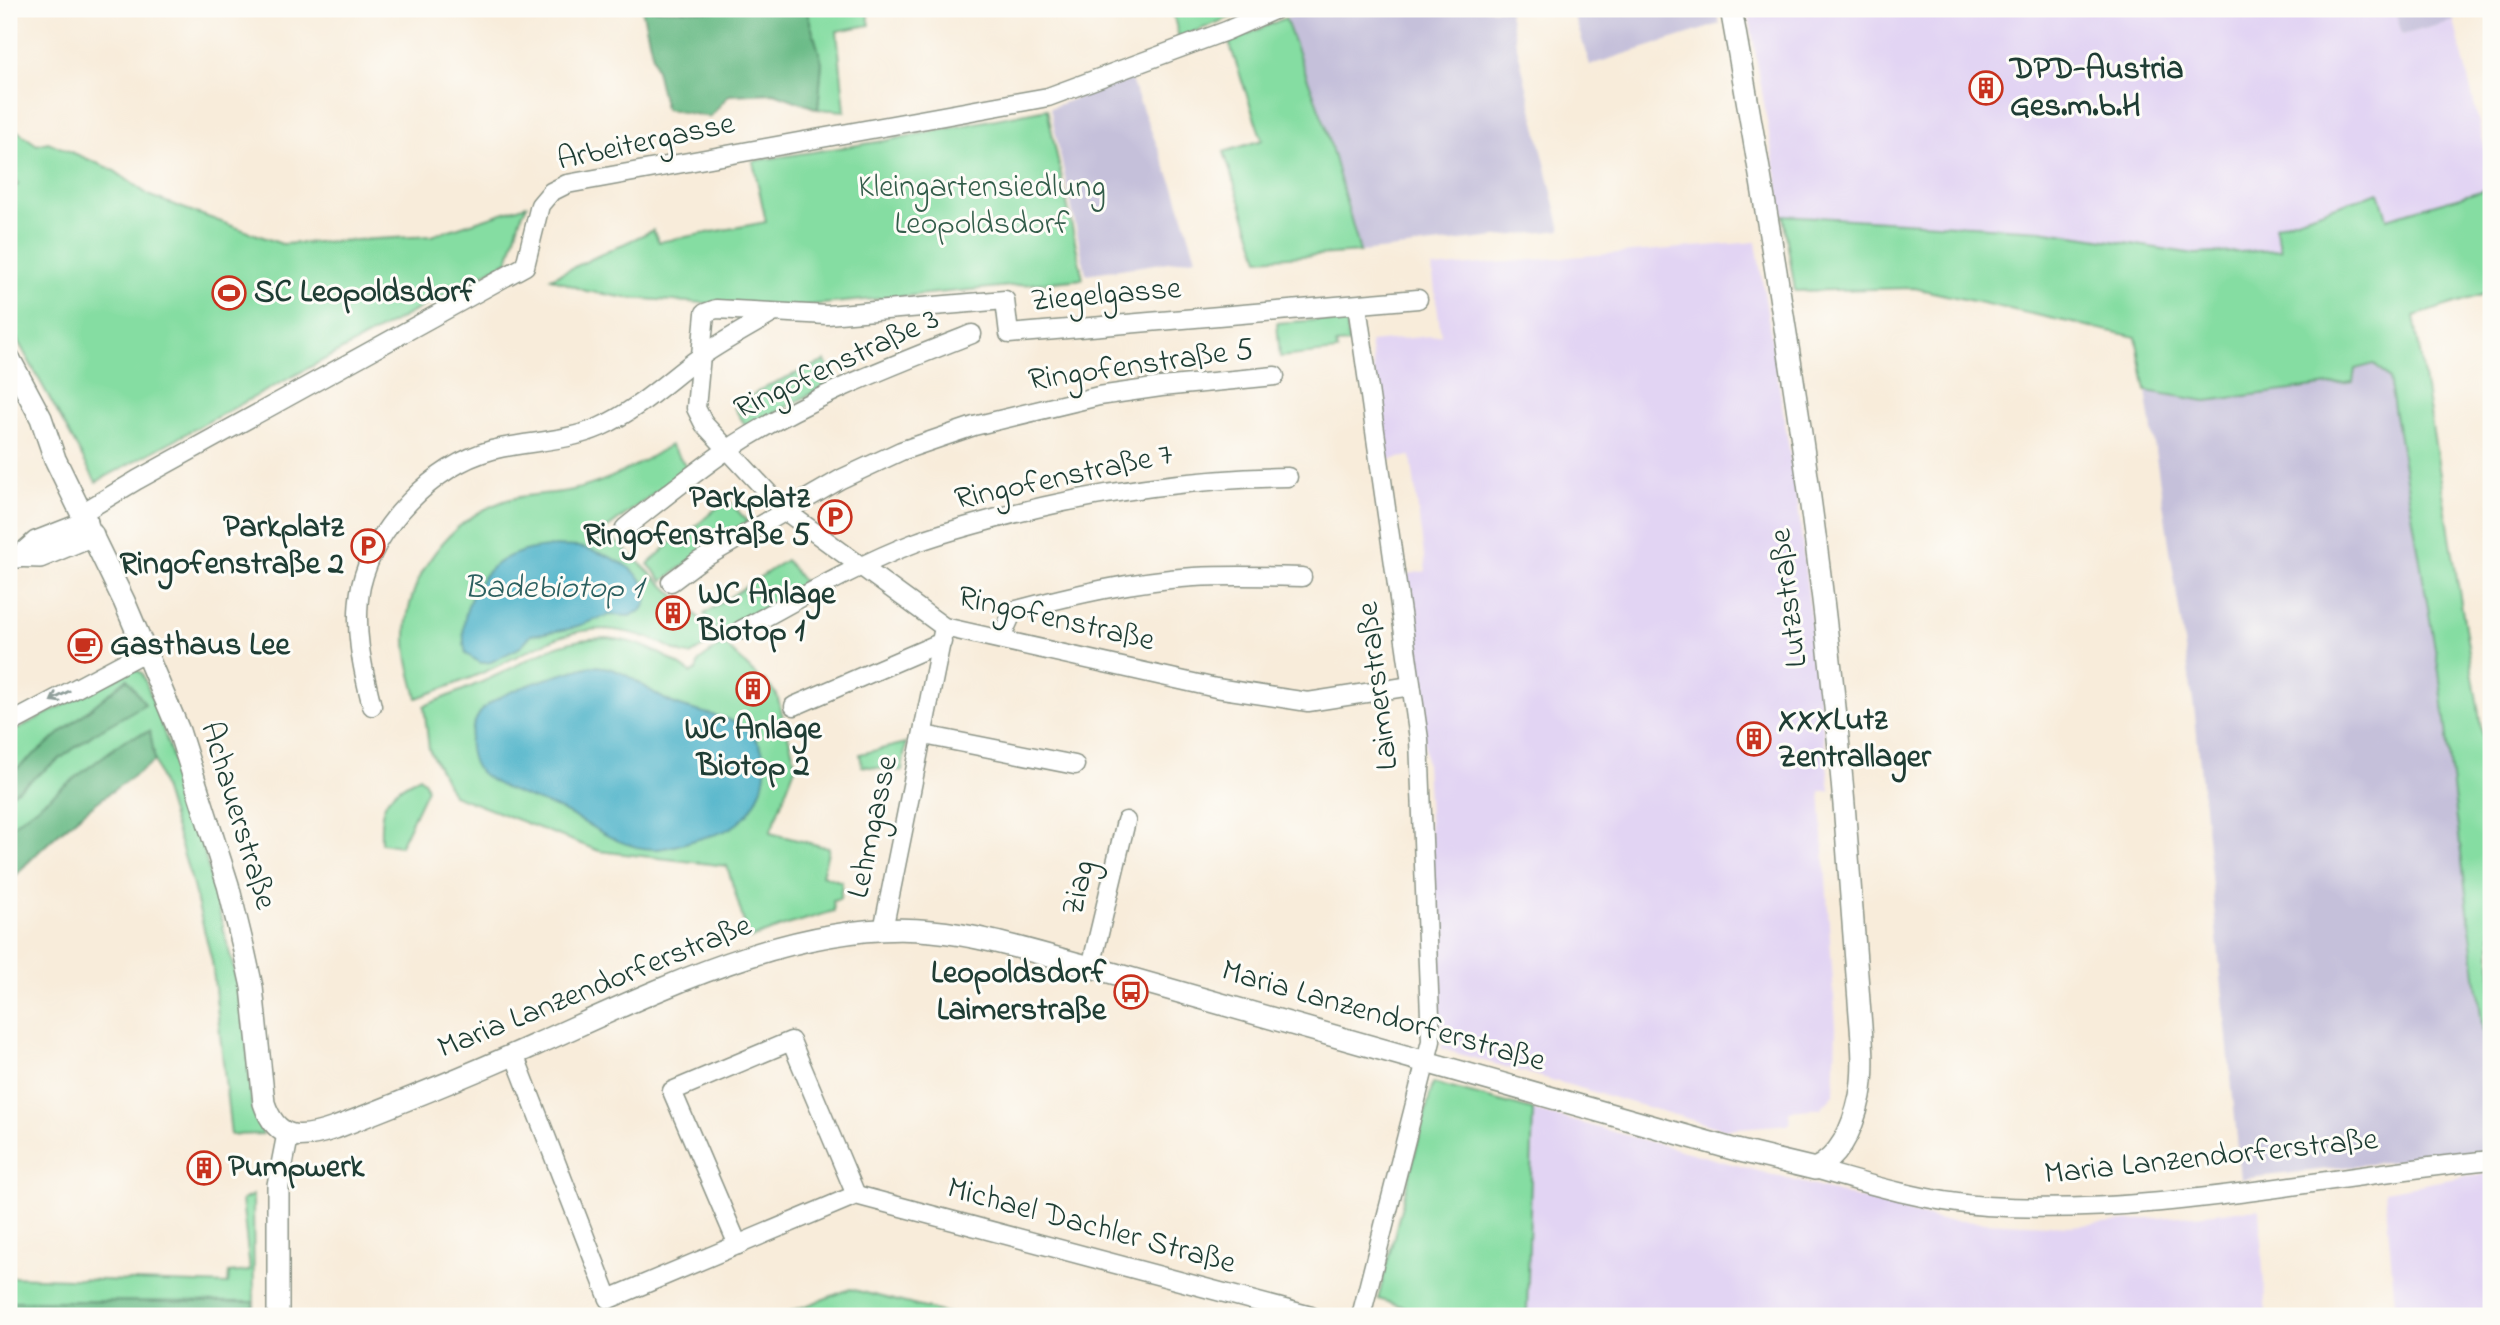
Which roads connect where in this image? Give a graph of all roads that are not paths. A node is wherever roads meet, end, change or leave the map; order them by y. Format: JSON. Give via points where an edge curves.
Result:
{"nodes":[{"id":1,"x":1276,"y":9,"type":"edge"},
{"id":2,"x":1731,"y":9,"type":"edge"},
{"id":3,"x":1418,"y":299,"type":"dead end"},
{"id":4,"x":1357,"y":304,"type":"junction"},
{"id":5,"x":705,"y":313,"type":"joint"},
{"id":6,"x":773,"y":313,"type":"junction"},
{"id":7,"x":972,"y":334,"type":"dead end"},
{"id":8,"x":702,"y":356,"type":"junction"},
{"id":9,"x":9,"y":358,"type":"edge"},
{"id":10,"x":1275,"y":376,"type":"dead end"},
{"id":11,"x":727,"y":450,"type":"junction"},
{"id":12,"x":1288,"y":477,"type":"dead end"},
{"id":13,"x":784,"y":510,"type":"junction"},
{"id":14,"x":87,"y":524,"type":"junction"},
{"id":15,"x":625,"y":528,"type":"dead end"},
{"id":16,"x":14,"y":556,"type":"edge"},
{"id":17,"x":859,"y":567,"type":"junction"},
{"id":18,"x":1302,"y":577,"type":"dead end"},
{"id":19,"x":671,"y":582,"type":"dead end"},
{"id":20,"x":741,"y":630,"type":"dead end"},
{"id":21,"x":943,"y":635,"type":"junction"},
{"id":22,"x":1001,"y":638,"type":"junction"},
{"id":23,"x":146,"y":651,"type":"junction"},
{"id":24,"x":1411,"y":687,"type":"junction"},
{"id":25,"x":372,"y":706,"type":"dead end"},
{"id":26,"x":794,"y":706,"type":"dead end"},
{"id":27,"x":9,"y":724,"type":"edge"},
{"id":28,"x":924,"y":735,"type":"junction"},
{"id":29,"x":1075,"y":765,"type":"dead end"},
{"id":30,"x":1126,"y":821,"type":"dead end"},
{"id":31,"x":883,"y":930,"type":"junction"},
{"id":32,"x":1091,"y":967,"type":"junction"},
{"id":33,"x":514,"y":1055,"type":"junction"},
{"id":34,"x":1426,"y":1063,"type":"junction"},
{"id":35,"x":288,"y":1134,"type":"junction"},
{"id":36,"x":2491,"y":1160,"type":"edge"},
{"id":37,"x":1815,"y":1169,"type":"junction"},
{"id":38,"x":856,"y":1195,"type":"junction"},
{"id":39,"x":738,"y":1245,"type":"junction"},
{"id":40,"x":278,"y":1316,"type":"edge"},
{"id":41,"x":1311,"y":1316,"type":"edge"},
{"id":42,"x":1361,"y":1316,"type":"edge"}],
"edges":[{"from":1,"to":14,"type":"street","name":"Arbeitergasse","via":[[1048,97],[567,184],[551,192],[540,205],[525,266],[149,473]]},
{"from":2,"to":37,"type":"street","name":"Lutzstraße","via":[[1806,466],[1845,806],[1860,1012],[1860,1096],[1838,1152]]},
{"from":3,"to":4,"type":"street","name":"Ziegelgasse"},
{"from":4,"to":6,"type":"street","name":"Ziegelgasse","via":[[1009,334],[1005,300],[827,315]]},
{"from":4,"to":24,"type":"street","name":"Laimerstraße"},
{"from":5,"to":6,"type":"street","name":"Ziegelgasse","via":[[716,309]]},
{"from":5,"to":8,"type":"street","name":"Ringofenstraße"},
{"from":6,"to":8,"type":"street"},
{"from":7,"to":11,"type":"street","name":"Ringofenstraße 3","via":[[806,405]]},
{"from":8,"to":11,"type":"street","name":"Ringofenstraße","via":[[696,408]]},
{"from":8,"to":25,"type":"street","via":[[633,409],[600,427],[480,454],[408,500],[383,534],[362,583],[361,661]]},
{"from":9,"to":14,"type":"street","name":"Achauerstraße"},
{"from":10,"to":13,"type":"street","name":"Ringofenstraße 5","via":[[1099,396],[974,425],[901,451]]},
{"from":11,"to":13,"type":"street","name":"Ringofenstraße"},
{"from":11,"to":15,"type":"street","name":"Ringofenstraße 3"},
{"from":12,"to":17,"type":"street","name":"Ringofenstraße 7","via":[[1183,482],[1084,497],[918,541]]},
{"from":13,"to":17,"type":"street","name":"Ringofenstraße"},
{"from":13,"to":19,"type":"street","name":"Ringofenstraße 5"},
{"from":14,"to":16,"type":"street","via":[[36,542]]},
{"from":14,"to":23,"type":"street","name":"Achauerstraße"},
{"from":17,"to":20,"type":"street","name":"Ringofenstraße 7"},
{"from":17,"to":21,"type":"street","name":"Ringofenstraße"},
{"from":18,"to":22,"type":"street","via":[[1193,577],[1070,596],[1013,611]]},
{"from":21,"to":22,"type":"street","name":"Ringofenstraße"},
{"from":21,"to":26,"type":"street"},
{"from":21,"to":28,"type":"street","name":"Lehmgasse"},
{"from":22,"to":24,"type":"street","name":"Ringofenstraße","via":[[1216,688],[1308,702]]},
{"from":23,"to":27,"type":"street","one_way":true},
{"from":23,"to":35,"type":"street","name":"Achauerstraße","via":[[179,731],[228,885],[252,987],[264,1103],[277,1128]]},
{"from":24,"to":34,"type":"street","name":"Laimerstraße","via":[[1419,739],[1431,1027]]},
{"from":28,"to":29,"type":"street","name":"Lehmgasse"},
{"from":28,"to":31,"type":"street","name":"Lehmgasse"},
{"from":30,"to":32,"type":"street","name":"Ziag"},
{"from":31,"to":32,"type":"street","name":"Maria Lanzendorferstraße","via":[[931,930]]},
{"from":31,"to":33,"type":"street","name":"Maria Lanzendorferstraße","via":[[829,935],[770,950],[666,987]]},
{"from":32,"to":34,"type":"street","name":"Maria Lanzendorferstraße"},
{"from":33,"to":35,"type":"street","name":"Maria Lanzendorferstraße","via":[[335,1128]]},
{"from":33,"to":39,"type":"street","via":[[609,1299]]},
{"from":34,"to":37,"type":"street","name":"Maria Lanzendorferstraße"},
{"from":34,"to":42,"type":"street"},
{"from":35,"to":40,"type":"street","via":[[278,1185]]},
{"from":36,"to":37,"type":"street","name":"Maria Lanzendorferstraße","via":[[2194,1198],[2056,1208],[1984,1206],[1920,1196]]},
{"from":38,"to":39,"type":"street"},
{"from":38,"to":39,"type":"street","via":[[791,1041],[672,1091]]},
{"from":38,"to":41,"type":"street","name":"Michael Dachler Straße"}]}
